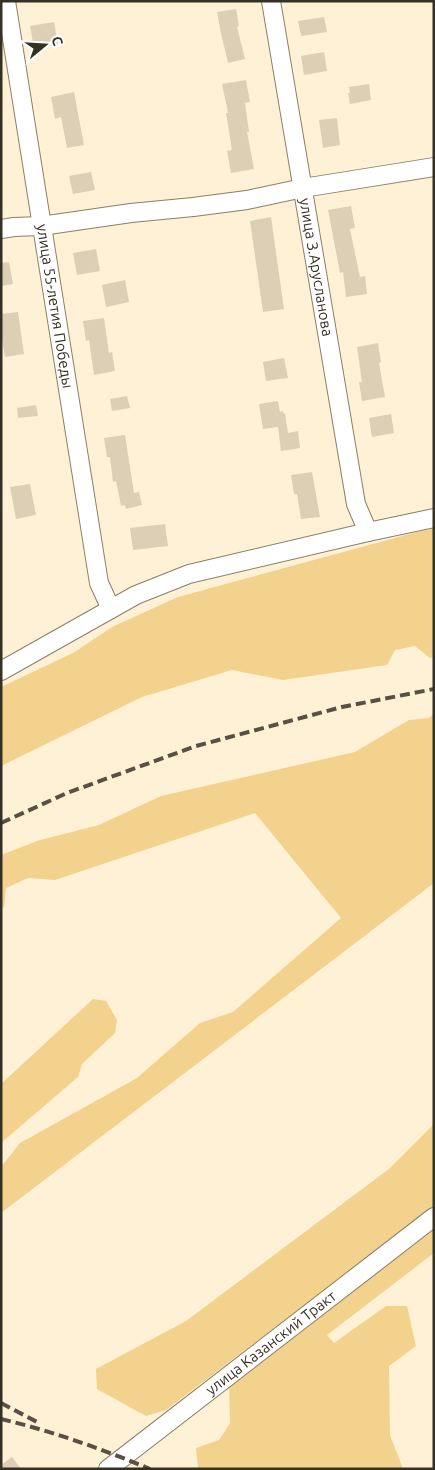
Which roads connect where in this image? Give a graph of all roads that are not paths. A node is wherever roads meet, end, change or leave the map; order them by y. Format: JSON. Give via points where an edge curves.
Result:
{"nodes":[{"id":1,"x":6,"y":1,"type":"edge"},
{"id":2,"x":271,"y":1,"type":"edge"},
{"id":3,"x":434,"y":167,"type":"edge"},
{"id":4,"x":303,"y":188,"type":"junction"},
{"id":5,"x":41,"y":226,"type":"junction"},
{"id":6,"x":1,"y":229,"type":"edge"},
{"id":7,"x":434,"y":518,"type":"edge"},
{"id":8,"x":368,"y":532,"type":"junction"},
{"id":9,"x":111,"y":609,"type":"junction"},
{"id":10,"x":1,"y":671,"type":"edge"},
{"id":11,"x":434,"y":1217,"type":"edge"},
{"id":12,"x":108,"y":1469,"type":"edge"}],
"edges":[{"from":1,"to":5,"type":"street","name":"улица 55-летия Победы"},
{"from":2,"to":4,"type":"street","name":"улица З.Арусланова"},
{"from":3,"to":4,"type":"street"},
{"from":4,"to":5,"type":"street","via":[[247,200],[131,212]]},
{"from":4,"to":8,"type":"street","name":"улица З.Арусланова","via":[[356,504]]},
{"from":5,"to":6,"type":"street"},
{"from":5,"to":9,"type":"street","name":"улица 55-летия Победы","via":[[99,583]]},
{"from":7,"to":8,"type":"street"},
{"from":8,"to":9,"type":"street","via":[[189,574],[136,595]]},
{"from":9,"to":10,"type":"street"},
{"from":11,"to":12,"type":"street","name":"улица Казанский Тракт"}]}
